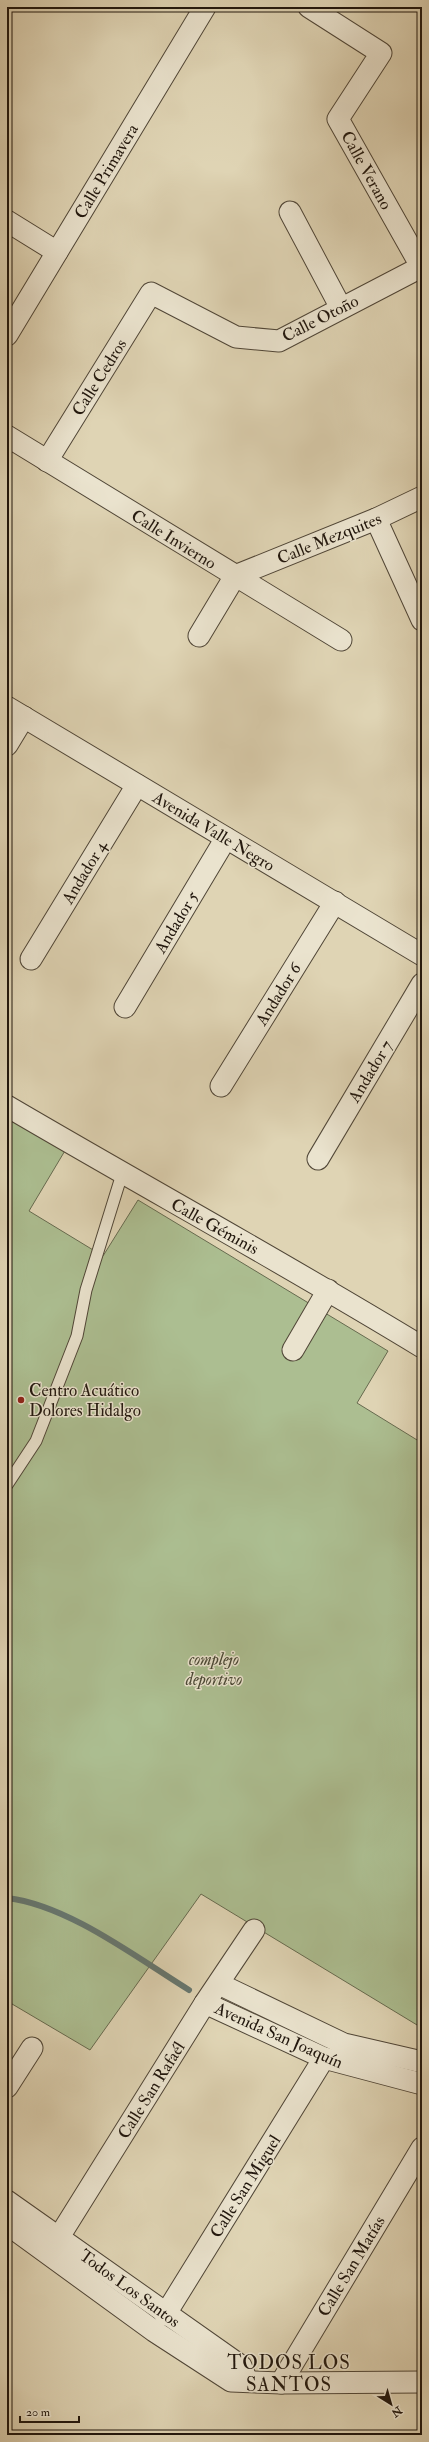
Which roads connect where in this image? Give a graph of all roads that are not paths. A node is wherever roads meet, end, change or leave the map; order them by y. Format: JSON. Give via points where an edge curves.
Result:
{"nodes":[{"id":1,"x":205,"y":7,"type":"edge"},
{"id":2,"x":309,"y":7,"type":"edge"},
{"id":3,"x":290,"y":212,"type":"dead end"},
{"id":4,"x":7,"y":221,"type":"edge"},
{"id":5,"x":57,"y":252,"type":"junction"},
{"id":6,"x":422,"y":267,"type":"edge"},
{"id":7,"x":151,"y":293,"type":"joint"},
{"id":8,"x":341,"y":308,"type":"junction"},
{"id":9,"x":7,"y":335,"type":"edge"},
{"id":10,"x":7,"y":436,"type":"edge"},
{"id":11,"x":47,"y":461,"type":"junction"},
{"id":12,"x":422,"y":497,"type":"edge"},
{"id":13,"x":376,"y":519,"type":"junction"},
{"id":14,"x":235,"y":576,"type":"junction"},
{"id":15,"x":422,"y":620,"type":"edge"},
{"id":16,"x":200,"y":636,"type":"dead end"},
{"id":17,"x":341,"y":640,"type":"dead end"},
{"id":18,"x":15,"y":712,"type":"edge"},
{"id":19,"x":7,"y":746,"type":"edge"},
{"id":20,"x":137,"y":785,"type":"junction"},
{"id":21,"x":226,"y":838,"type":"junction"},
{"id":22,"x":335,"y":902,"type":"junction"},
{"id":23,"x":422,"y":954,"type":"edge"},
{"id":24,"x":32,"y":959,"type":"dead end"},
{"id":25,"x":422,"y":984,"type":"edge"},
{"id":26,"x":125,"y":1007,"type":"dead end"},
{"id":27,"x":221,"y":1086,"type":"dead end"},
{"id":28,"x":7,"y":1106,"type":"edge"},
{"id":29,"x":318,"y":1158,"type":"dead end"},
{"id":30,"x":122,"y":1174,"type":"junction"},
{"id":31,"x":328,"y":1290,"type":"junction"},
{"id":32,"x":422,"y":1347,"type":"edge"},
{"id":33,"x":293,"y":1350,"type":"dead end"},
{"id":34,"x":7,"y":1485,"type":"edge"},
{"id":35,"x":254,"y":1930,"type":"dead end"},
{"id":36,"x":219,"y":1984,"type":"junction"},
{"id":37,"x":205,"y":2003,"type":"junction"},
{"id":38,"x":32,"y":2048,"type":"dead end"},
{"id":39,"x":324,"y":2058,"type":"junction"},
{"id":40,"x":422,"y":2062,"type":"edge"},
{"id":41,"x":422,"y":2084,"type":"edge"},
{"id":42,"x":7,"y":2087,"type":"edge"},
{"id":43,"x":422,"y":2148,"type":"edge"},
{"id":44,"x":7,"y":2201,"type":"edge"},
{"id":45,"x":7,"y":2224,"type":"edge"},
{"id":46,"x":55,"y":2245,"type":"junction"},
{"id":47,"x":165,"y":2314,"type":"junction"},
{"id":48,"x":247,"y":2381,"type":"junction"},
{"id":49,"x":422,"y":2382,"type":"edge"},
{"id":50,"x":281,"y":2383,"type":"junction"}],
"edges":[{"from":1,"to":5,"type":"street","name":"Calle Primavera"},
{"from":2,"to":6,"type":"street","name":"Calle Verano","via":[[381,53],[338,119]]},
{"from":3,"to":8,"type":"street"},
{"from":4,"to":5,"type":"street"},
{"from":5,"to":9,"type":"street","name":"Calle Primavera"},
{"from":6,"to":8,"type":"street","name":"Calle Otoño"},
{"from":7,"to":8,"type":"street","name":"Calle Otoño","via":[[236,338],[279,341]]},
{"from":7,"to":11,"type":"street","name":"Calle Cedros"},
{"from":10,"to":11,"type":"street","name":"Calle Invierno"},
{"from":11,"to":14,"type":"street","name":"Calle Invierno"},
{"from":12,"to":13,"type":"street","name":"Calle Mezquites"},
{"from":13,"to":14,"type":"street","name":"Calle Mezquites"},
{"from":13,"to":15,"type":"street"},
{"from":14,"to":16,"type":"street"},
{"from":14,"to":17,"type":"street","name":"Calle Invierno"},
{"from":18,"to":19,"type":"street"},
{"from":18,"to":20,"type":"street","name":"Avenida Valle Negro"},
{"from":20,"to":21,"type":"street","name":"Avenida Valle Negro"},
{"from":20,"to":24,"type":"street","name":"Andador 4"},
{"from":21,"to":22,"type":"street","name":"Avenida Valle Negro"},
{"from":21,"to":26,"type":"street","name":"Andador 5"},
{"from":22,"to":23,"type":"street","name":"Avenida Valle Negro"},
{"from":22,"to":27,"type":"street","name":"Andador 6"},
{"from":25,"to":29,"type":"street","name":"Andador 7"},
{"from":28,"to":30,"type":"street","name":"Calle Géminis"},
{"from":30,"to":31,"type":"street","name":"Calle Géminis"},
{"from":30,"to":34,"type":"lane","via":[[86,1290],[77,1336],[36,1441]]},
{"from":31,"to":32,"type":"street","name":"Calle Géminis"},
{"from":31,"to":33,"type":"street"},
{"from":35,"to":36,"type":"street","name":"Calle San Rafaél"},
{"from":36,"to":37,"type":"street","name":"Calle San Rafaél"},
{"from":36,"to":40,"type":"street","via":[[344,2044]]},
{"from":37,"to":39,"type":"street","name":"Avenida San Joaquín"},
{"from":37,"to":46,"type":"street","name":"Calle San Rafaél"},
{"from":38,"to":42,"type":"street"},
{"from":39,"to":41,"type":"street","name":"Avenida San Joaquín"},
{"from":39,"to":47,"type":"street","name":"Calle San Miguel"},
{"from":43,"to":50,"type":"street","name":"Calle San Matías"},
{"from":44,"to":46,"type":"street","name":"Todos Los Santos"},
{"from":45,"to":46,"type":"street","name":"Todos Los Santos"},
{"from":46,"to":47,"type":"street","name":"Todos Los Santos"},
{"from":46,"to":48,"type":"street","name":"Todos Los Santos","via":[[154,2331],[231,2381]]},
{"from":47,"to":48,"type":"street","name":"Todos Los Santos","via":[[241,2366]]},
{"from":48,"to":50,"type":"street","name":"Todos Los Santos"},
{"from":49,"to":50,"type":"street","name":"Todos Los Santos"}]}
